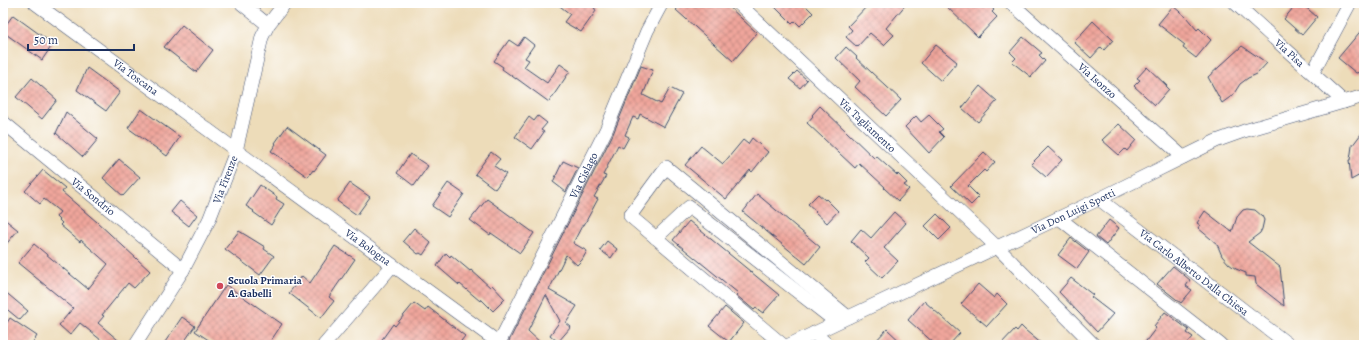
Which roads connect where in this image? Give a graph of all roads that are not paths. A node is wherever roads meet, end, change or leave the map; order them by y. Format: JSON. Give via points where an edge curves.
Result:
{"nodes":[{"id":1,"x":35,"y":3,"type":"edge"},
{"id":2,"x":241,"y":3,"type":"edge"},
{"id":3,"x":285,"y":3,"type":"edge"},
{"id":4,"x":662,"y":3,"type":"edge"},
{"id":5,"x":738,"y":3,"type":"edge"},
{"id":6,"x":1011,"y":3,"type":"edge"},
{"id":7,"x":1235,"y":3,"type":"edge"},
{"id":8,"x":1350,"y":3,"type":"edge"},
{"id":9,"x":268,"y":25,"type":"junction"},
{"id":10,"x":1313,"y":72,"type":"junction"},
{"id":11,"x":1364,"y":96,"type":"edge"},
{"id":12,"x":1344,"y":102,"type":"junction"},
{"id":13,"x":3,"y":122,"type":"edge"},
{"id":14,"x":236,"y":151,"type":"junction"},
{"id":15,"x":1183,"y":157,"type":"junction"},
{"id":16,"x":1099,"y":199,"type":"junction"},
{"id":17,"x":1059,"y":218,"type":"junction"},
{"id":18,"x":656,"y":238,"type":"junction"},
{"id":19,"x":997,"y":246,"type":"junction"},
{"id":20,"x":392,"y":266,"type":"junction"},
{"id":21,"x":183,"y":270,"type":"junction"},
{"id":22,"x":848,"y":317,"type":"junction"},
{"id":23,"x":836,"y":322,"type":"junction"},
{"id":24,"x":814,"y":333,"type":"junction"},
{"id":25,"x":499,"y":344,"type":"edge"},
{"id":26,"x":134,"y":345,"type":"edge"},
{"id":27,"x":324,"y":345,"type":"edge"},
{"id":28,"x":783,"y":345,"type":"edge"},
{"id":29,"x":789,"y":345,"type":"edge"},
{"id":30,"x":828,"y":345,"type":"edge"},
{"id":31,"x":1094,"y":345,"type":"edge"},
{"id":32,"x":1221,"y":345,"type":"edge"},
{"id":33,"x":1289,"y":345,"type":"edge"}],
"edges":[{"from":1,"to":14,"type":"street","name":"Via Toscana"},
{"from":2,"to":9,"type":"street"},
{"from":3,"to":9,"type":"street","name":"Via Firenze"},
{"from":4,"to":25,"type":"street","name":"Via Cislago","via":[[650,25],[606,130]]},
{"from":5,"to":19,"type":"street","name":"Via Tagliamento"},
{"from":6,"to":15,"type":"street","name":"Via Isonzo"},
{"from":7,"to":10,"type":"street","name":"Via Pisa"},
{"from":8,"to":10,"type":"street"},
{"from":9,"to":14,"type":"street","name":"Via Firenze","via":[[260,43]]},
{"from":10,"to":12,"type":"street","name":"Via Pisa"},
{"from":11,"to":12,"type":"street","name":"Via Don Luigi Spotti"},
{"from":12,"to":15,"type":"street","name":"Via Don Luigi Spotti","via":[[1244,130]]},
{"from":13,"to":21,"type":"street","name":"Via Sondrio"},
{"from":14,"to":20,"type":"street","name":"Via Bologna"},
{"from":14,"to":21,"type":"street","name":"Via Firenze","via":[[209,220]]},
{"from":15,"to":16,"type":"street","name":"Via Don Luigi Spotti"},
{"from":16,"to":17,"type":"street","name":"Via Don Luigi Spotti"},
{"from":16,"to":33,"type":"street","name":"Via Carlo Alberto Dalla Chiesa"},
{"from":17,"to":19,"type":"street","name":"Via Don Luigi Spotti"},
{"from":17,"to":32,"type":"street"},
{"from":18,"to":22,"type":"street","via":[[630,216],[666,167]]},
{"from":18,"to":23,"type":"street","via":[[689,207]]},
{"from":18,"to":28,"type":"street"},
{"from":19,"to":22,"type":"street","name":"Via Don Luigi Spotti"},
{"from":19,"to":31,"type":"street","name":"Via Tagliamento"},
{"from":20,"to":25,"type":"street","name":"Via Bologna"},
{"from":20,"to":27,"type":"street"},
{"from":21,"to":26,"type":"street","name":"Via Firenze"},
{"from":22,"to":23,"type":"street","name":"Via Don Luigi Spotti"},
{"from":23,"to":24,"type":"street","name":"Via Don Luigi Spotti"},
{"from":24,"to":29,"type":"street","name":"Via Don Luigi Spotti"},
{"from":24,"to":30,"type":"street"}]}
